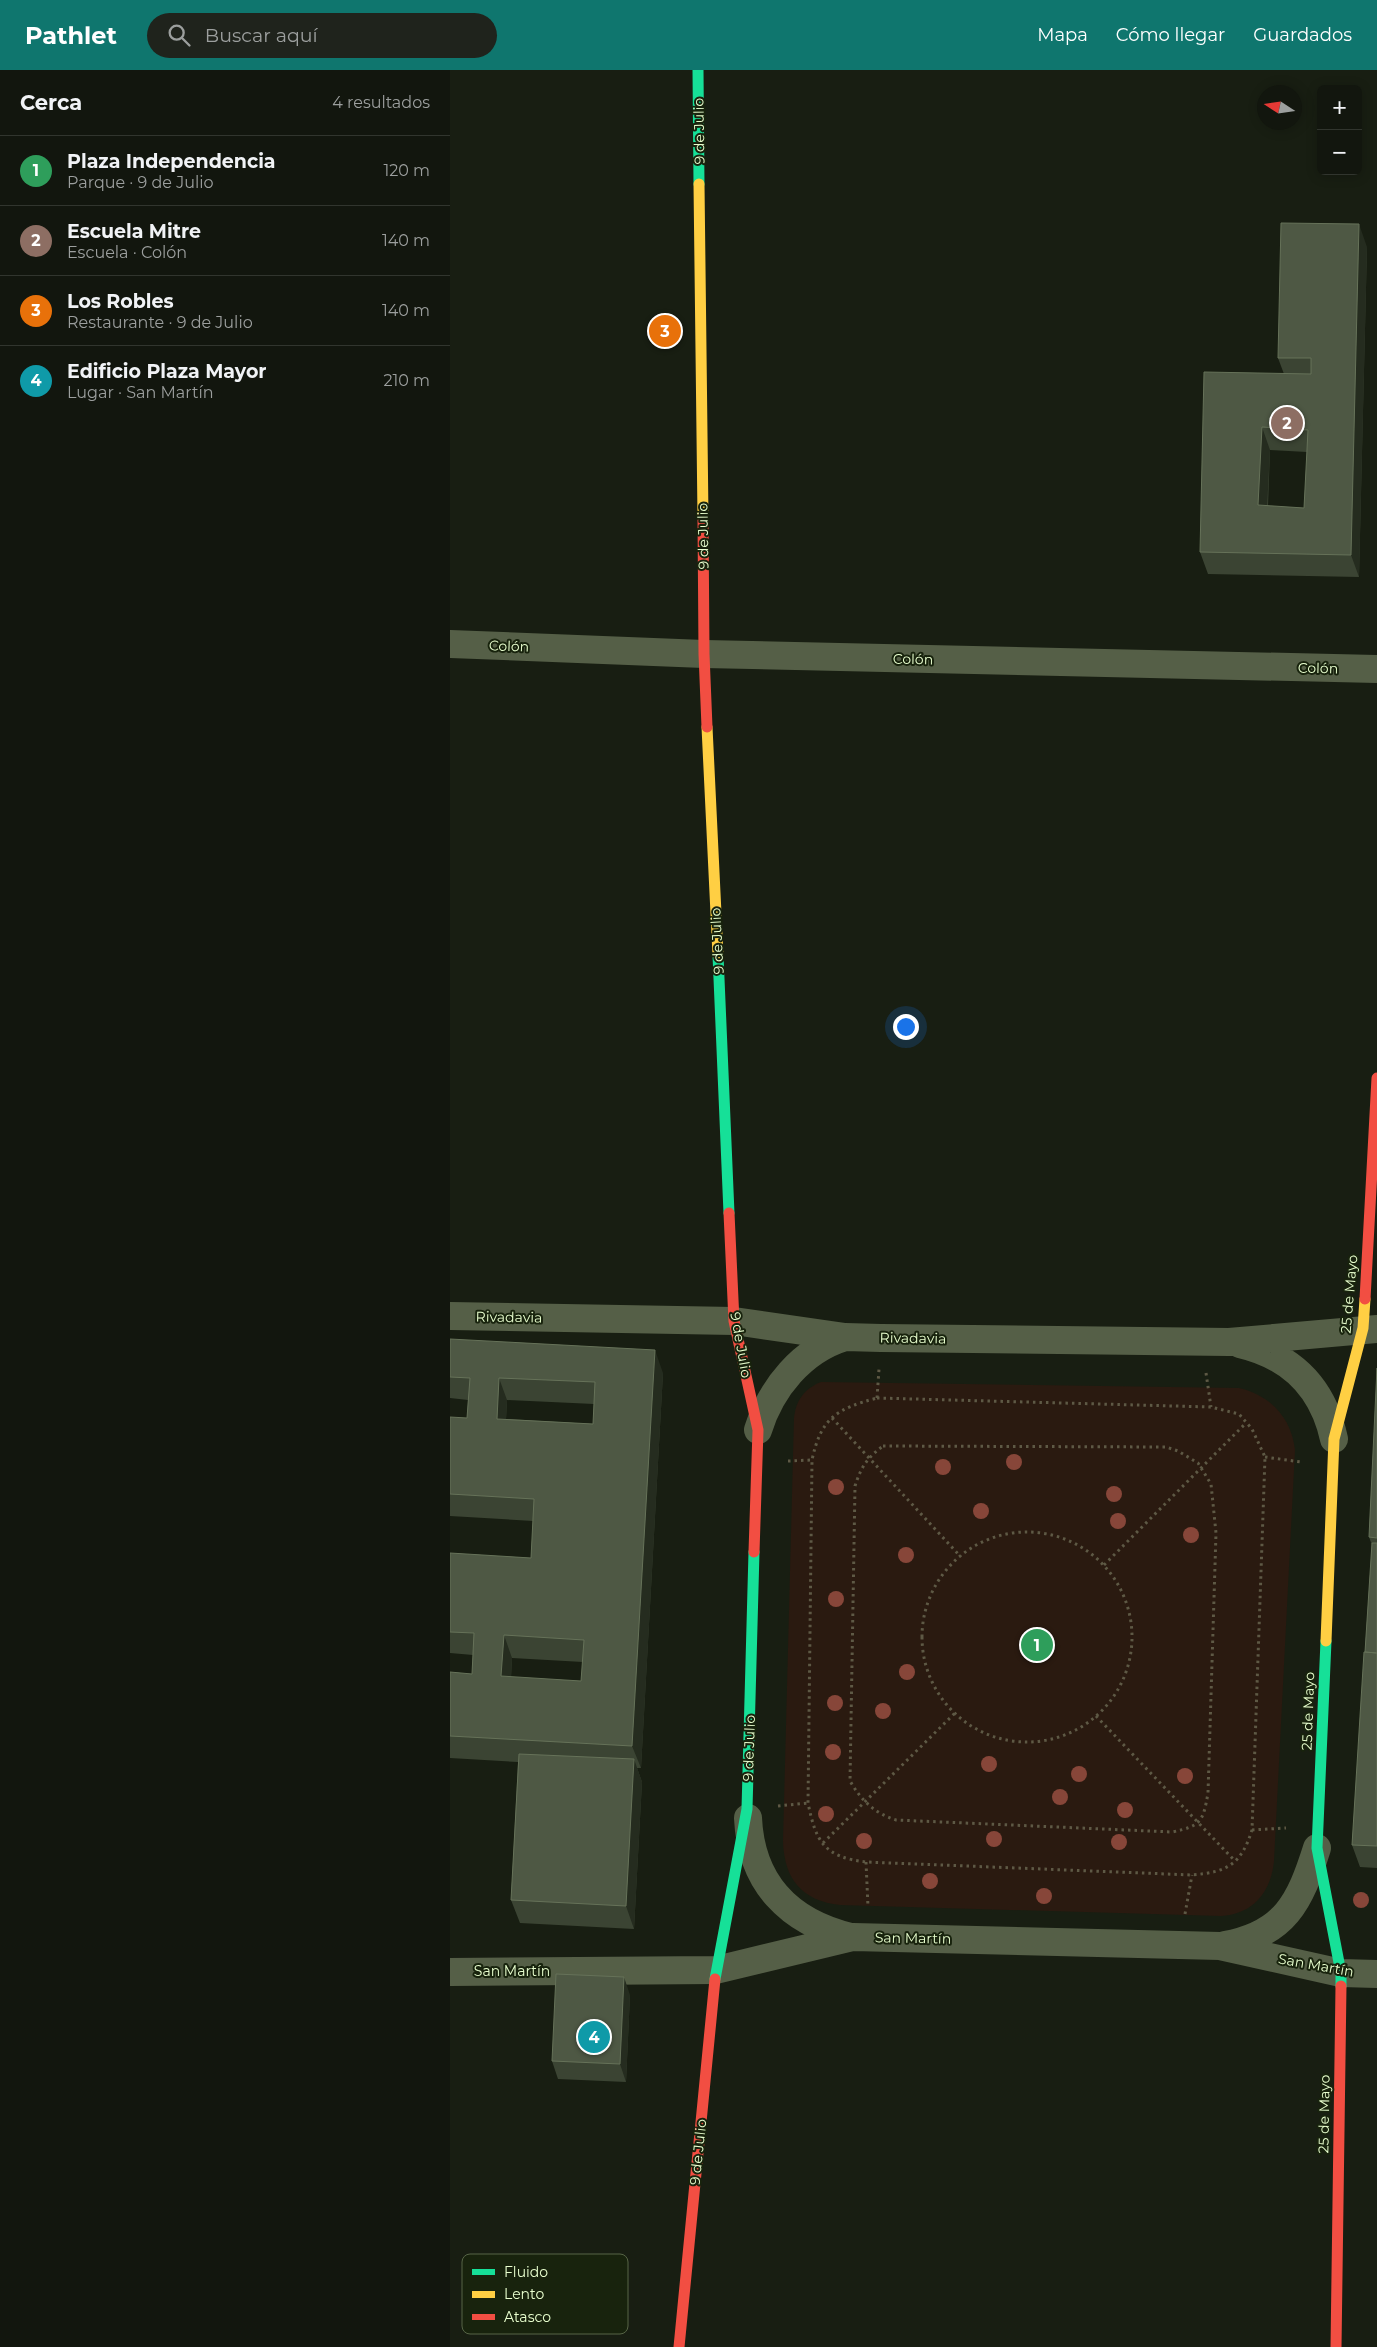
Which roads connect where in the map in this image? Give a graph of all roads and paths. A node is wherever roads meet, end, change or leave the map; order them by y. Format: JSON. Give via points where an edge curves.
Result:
{"nodes":[{"id":1,"x":698,"y":70,"type":"edge"},
{"id":2,"x":450,"y":644,"type":"edge"},
{"id":3,"x":704,"y":654,"type":"junction"},
{"id":4,"x":1377,"y":669,"type":"edge"},
{"id":5,"x":1377,"y":1078,"type":"edge"},
{"id":6,"x":450,"y":1316,"type":"edge"},
{"id":7,"x":734,"y":1321,"type":"junction"},
{"id":8,"x":1370,"y":1329,"type":"edge"},
{"id":9,"x":846,"y":1337,"type":"junction"},
{"id":10,"x":1229,"y":1342,"type":"junction"},
{"id":11,"x":832,"y":1418,"type":"junction"},
{"id":12,"x":1246,"y":1422,"type":"junction"},
{"id":13,"x":758,"y":1430,"type":"junction"},
{"id":14,"x":1334,"y":1439,"type":"junction"},
{"id":15,"x":868,"y":1457,"type":"junction"},
{"id":16,"x":1201,"y":1468,"type":"junction"},
{"id":17,"x":961,"y":1557,"type":"junction"},
{"id":18,"x":1104,"y":1565,"type":"junction"},
{"id":19,"x":955,"y":1713,"type":"junction"},
{"id":20,"x":1096,"y":1716,"type":"junction"},
{"id":21,"x":865,"y":1802,"type":"junction"},
{"id":22,"x":747,"y":1809,"type":"junction"},
{"id":23,"x":1198,"y":1822,"type":"junction"},
{"id":24,"x":823,"y":1843,"type":"junction"},
{"id":25,"x":1317,"y":1848,"type":"junction"},
{"id":26,"x":1235,"y":1860,"type":"junction"},
{"id":27,"x":866,"y":1862,"type":"junction"},
{"id":28,"x":1192,"y":1875,"type":"junction"},
{"id":29,"x":861,"y":1937,"type":"junction"},
{"id":30,"x":1179,"y":1945,"type":"junction"},
{"id":31,"x":1220,"y":1946,"type":"junction"},
{"id":32,"x":716,"y":1970,"type":"junction"},
{"id":33,"x":450,"y":1972,"type":"edge"},
{"id":34,"x":1341,"y":1973,"type":"junction"},
{"id":35,"x":1377,"y":1974,"type":"edge"},
{"id":36,"x":679,"y":2347,"type":"edge"},
{"id":37,"x":1336,"y":2347,"type":"edge"}],
"edges":[{"from":1,"to":3,"type":"street","name":"9 de Julio"},
{"from":2,"to":3,"type":"street","name":"Colón"},
{"from":3,"to":4,"type":"street","name":"Colón"},
{"from":3,"to":7,"type":"street","name":"9 de Julio"},
{"from":5,"to":8,"type":"street","name":"25 de Mayo"},
{"from":6,"to":7,"type":"street","name":"Rivadavia"},
{"from":7,"to":9,"type":"street","name":"Rivadavia"},
{"from":7,"to":13,"type":"street","name":"9 de Julio"},
{"from":8,"to":10,"type":"street","name":"Rivadavia"},
{"from":8,"to":14,"type":"street","name":"25 de Mayo"},
{"from":9,"to":10,"type":"street","name":"Rivadavia"},
{"from":9,"to":13,"type":"street","via":[[822,1346],[792,1370],[771,1399]]},
{"from":10,"to":14,"type":"street","via":[[1280,1359],[1311,1384],[1330,1419]]},
{"from":11,"to":12,"type":"path","via":[[848,1406],[877,1398],[1211,1407],[1239,1414]]},
{"from":11,"to":15,"type":"path"},
{"from":11,"to":24,"type":"path","via":[[817,1438],[812,1460],[808,1803],[813,1831]]},
{"from":12,"to":16,"type":"path"},
{"from":12,"to":26,"type":"path","via":[[1265,1457],[1252,1830],[1246,1850]]},
{"from":13,"to":22,"type":"street","name":"9 de Julio"},
{"from":14,"to":25,"type":"street","name":"25 de Mayo"},
{"from":15,"to":16,"type":"path","via":[[883,1446],[1166,1447],[1198,1463]]},
{"from":15,"to":17,"type":"path"},
{"from":15,"to":21,"type":"path","via":[[855,1486],[850,1781]]},
{"from":16,"to":18,"type":"path"},
{"from":16,"to":23,"type":"path","via":[[1211,1484],[1216,1533],[1208,1793],[1204,1814]]},
{"from":17,"to":18,"type":"path","via":[[971,1548],[1002,1535],[1037,1532],[1072,1541]]},
{"from":17,"to":19,"type":"path","via":[[946,1570],[929,1599],[922,1635],[926,1665],[940,1696]]},
{"from":18,"to":20,"type":"path","via":[[1123,1591],[1132,1626],[1130,1662],[1116,1695]]},
{"from":19,"to":20,"type":"path","via":[[962,1721],[991,1737],[1024,1744],[1059,1738],[1092,1722]]},
{"from":19,"to":21,"type":"path"},
{"from":20,"to":23,"type":"path"},
{"from":21,"to":23,"type":"path","via":[[882,1815],[896,1820],[1172,1832],[1193,1828]]},
{"from":21,"to":24,"type":"path"},
{"from":22,"to":29,"type":"street","name":"9 de Julio","via":[[751,1850],[758,1869],[786,1906],[829,1932]]},
{"from":22,"to":32,"type":"street","name":"9 de Julio"},
{"from":23,"to":26,"type":"path"},
{"from":24,"to":27,"type":"path","via":[[834,1855]]},
{"from":25,"to":31,"type":"street","via":[[1299,1895],[1278,1924],[1248,1941]]},
{"from":25,"to":34,"type":"street","name":"25 de Mayo"},
{"from":26,"to":28,"type":"path","via":[[1212,1873]]},
{"from":27,"to":28,"type":"path"},
{"from":27,"to":29,"type":"path"},
{"from":28,"to":30,"type":"path"},
{"from":29,"to":30,"type":"street","name":"San Martín"},
{"from":29,"to":32,"type":"street","name":"San Martín"},
{"from":30,"to":31,"type":"street","name":"San Martín"},
{"from":31,"to":34,"type":"street","name":"San Martín"},
{"from":32,"to":33,"type":"street","name":"San Martín"},
{"from":32,"to":36,"type":"street","name":"9 de Julio"},
{"from":34,"to":35,"type":"street","name":"San Martín"},
{"from":34,"to":37,"type":"street","name":"25 de Mayo"}]}
